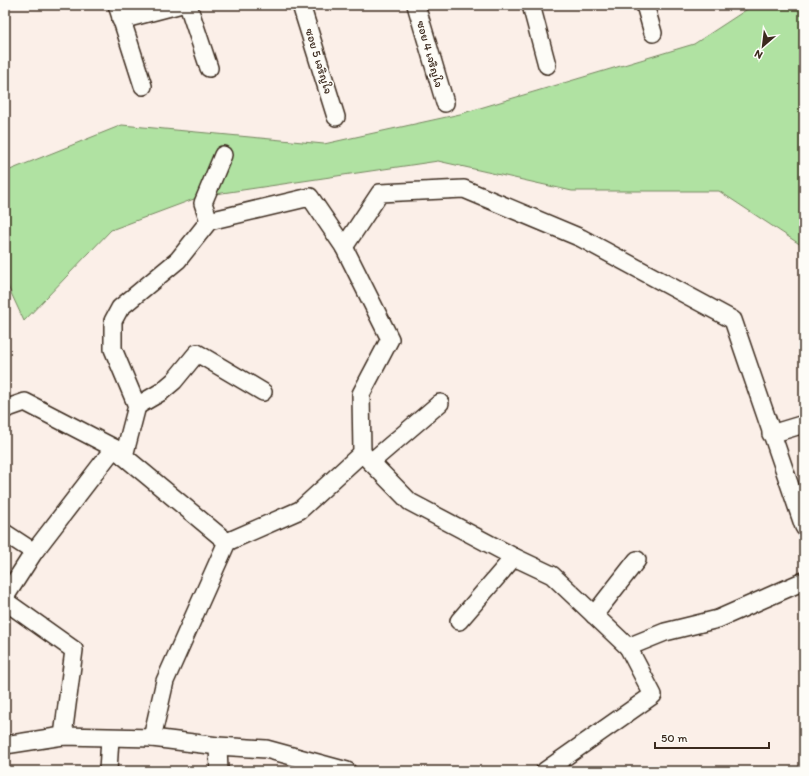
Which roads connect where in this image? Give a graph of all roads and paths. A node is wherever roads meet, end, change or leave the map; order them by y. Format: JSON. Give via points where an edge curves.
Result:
{"nodes":[{"id":1,"x":178,"y":5,"type":"edge"},
{"id":2,"x":188,"y":5,"type":"edge"},
{"id":3,"x":301,"y":5,"type":"edge"},
{"id":4,"x":416,"y":5,"type":"edge"},
{"id":5,"x":531,"y":5,"type":"edge"},
{"id":6,"x":645,"y":5,"type":"edge"},
{"id":7,"x":119,"y":13,"type":"edge"},
{"id":8,"x":653,"y":33,"type":"dead end"},
{"id":9,"x":547,"y":66,"type":"dead end"},
{"id":10,"x":209,"y":68,"type":"dead end"},
{"id":11,"x":143,"y":86,"type":"dead end"},
{"id":12,"x":444,"y":103,"type":"dead end"},
{"id":13,"x":336,"y":117,"type":"dead end"},
{"id":14,"x":222,"y":155,"type":"dead end"},
{"id":15,"x":208,"y":221,"type":"junction"},
{"id":16,"x":344,"y":247,"type":"junction"},
{"id":17,"x":263,"y":392,"type":"dead end"},
{"id":18,"x":440,"y":403,"type":"dead end"},
{"id":19,"x":137,"y":406,"type":"junction"},
{"id":20,"x":5,"y":409,"type":"edge"},
{"id":21,"x":804,"y":424,"type":"edge"},
{"id":22,"x":771,"y":434,"type":"junction"},
{"id":23,"x":119,"y":452,"type":"junction"},
{"id":24,"x":366,"y":458,"type":"junction"},
{"id":25,"x":804,"y":527,"type":"edge"},
{"id":26,"x":5,"y":533,"type":"edge"},
{"id":27,"x":227,"y":542,"type":"junction"},
{"id":28,"x":34,"y":552,"type":"junction"},
{"id":29,"x":514,"y":557,"type":"junction"},
{"id":30,"x":637,"y":560,"type":"dead end"},
{"id":31,"x":804,"y":581,"type":"edge"},
{"id":32,"x":5,"y":597,"type":"edge"},
{"id":33,"x":5,"y":601,"type":"edge"},
{"id":34,"x":594,"y":615,"type":"junction"},
{"id":35,"x":459,"y":621,"type":"dead end"},
{"id":36,"x":628,"y":647,"type":"junction"},
{"id":37,"x":63,"y":736,"type":"junction"},
{"id":38,"x":110,"y":738,"type":"junction"},
{"id":39,"x":152,"y":738,"type":"junction"},
{"id":40,"x":5,"y":745,"type":"edge"},
{"id":41,"x":218,"y":746,"type":"junction"},
{"id":42,"x":108,"y":771,"type":"edge"},
{"id":43,"x":219,"y":771,"type":"edge"},
{"id":44,"x":347,"y":771,"type":"edge"},
{"id":45,"x":545,"y":771,"type":"edge"}],
"edges":[{"from":1,"to":7,"type":"street"},
{"from":2,"to":10,"type":"street"},
{"from":3,"to":13,"type":"street","name":"ซอย 5 เจริญใจ"},
{"from":4,"to":12,"type":"street","name":"ซอย 4 เจริญใจ"},
{"from":5,"to":9,"type":"street"},
{"from":6,"to":8,"type":"street"},
{"from":7,"to":11,"type":"street"},
{"from":14,"to":15,"type":"street","via":[[203,203]]},
{"from":15,"to":16,"type":"street","via":[[310,197]]},
{"from":15,"to":19,"type":"street","via":[[178,260],[120,308],[113,321],[113,349]]},
{"from":16,"to":22,"type":"street","via":[[380,193],[464,189],[581,238],[733,320]]},
{"from":16,"to":24,"type":"street","via":[[390,339],[361,394]]},
{"from":17,"to":19,"type":"street","via":[[197,353],[174,381]]},
{"from":18,"to":24,"type":"street"},
{"from":19,"to":23,"type":"street"},
{"from":20,"to":23,"type":"street","via":[[25,402]]},
{"from":21,"to":22,"type":"street"},
{"from":22,"to":25,"type":"street"},
{"from":23,"to":27,"type":"street"},
{"from":23,"to":28,"type":"street"},
{"from":24,"to":27,"type":"street","via":[[300,510]]},
{"from":24,"to":29,"type":"street","via":[[410,502]]},
{"from":26,"to":28,"type":"street"},
{"from":27,"to":39,"type":"street","via":[[165,681]]},
{"from":28,"to":32,"type":"street"},
{"from":29,"to":34,"type":"street","via":[[552,575]]},
{"from":29,"to":35,"type":"street"},
{"from":30,"to":34,"type":"street"},
{"from":31,"to":36,"type":"street","via":[[718,619],[665,632]]},
{"from":33,"to":37,"type":"street","via":[[74,650]]},
{"from":34,"to":36,"type":"street"},
{"from":36,"to":45,"type":"street","via":[[654,696]]},
{"from":37,"to":38,"type":"street"},
{"from":37,"to":40,"type":"street"},
{"from":38,"to":39,"type":"street"},
{"from":38,"to":42,"type":"street"},
{"from":39,"to":41,"type":"street"},
{"from":41,"to":43,"type":"street"},
{"from":41,"to":44,"type":"street","via":[[266,749]]}]}
